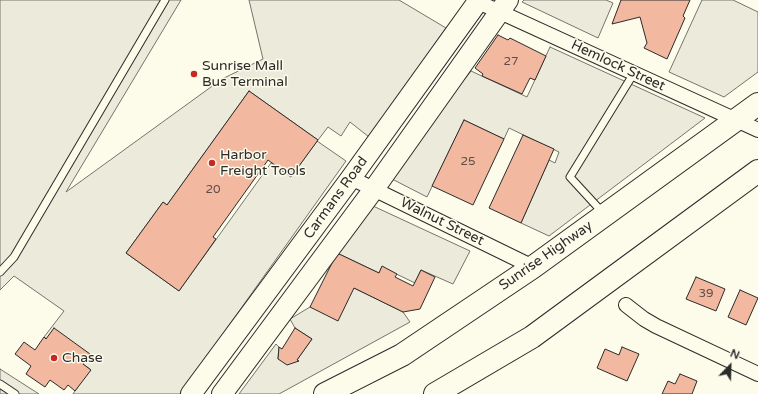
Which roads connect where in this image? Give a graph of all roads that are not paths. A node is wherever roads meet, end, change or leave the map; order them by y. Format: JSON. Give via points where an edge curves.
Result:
{"nodes":[{"id":1,"x":165,"y":0,"type":"edge"},
{"id":2,"x":477,"y":1,"type":"edge"},
{"id":3,"x":504,"y":6,"type":"edge"},
{"id":4,"x":634,"y":74,"type":"junction"},
{"id":5,"x":758,"y":104,"type":"edge"},
{"id":6,"x":736,"y":120,"type":"junction"},
{"id":7,"x":758,"y":130,"type":"edge"},
{"id":8,"x":758,"y":171,"type":"edge"},
{"id":9,"x":351,"y":178,"type":"junction"},
{"id":10,"x":374,"y":189,"type":"junction"},
{"id":11,"x":605,"y":215,"type":"junction"},
{"id":12,"x":533,"y":267,"type":"junction"},
{"id":13,"x":0,"y":272,"type":"edge"},
{"id":14,"x":626,"y":305,"type":"dead end"},
{"id":15,"x":758,"y":374,"type":"edge"},
{"id":16,"x":0,"y":384,"type":"edge"},
{"id":17,"x":15,"y":394,"type":"edge"},
{"id":18,"x":191,"y":394,"type":"edge"},
{"id":19,"x":222,"y":394,"type":"edge"},
{"id":20,"x":325,"y":394,"type":"edge"},
{"id":21,"x":435,"y":394,"type":"edge"}],
"edges":[{"from":1,"to":13,"type":"lane","via":[[14,257]]},
{"from":2,"to":3,"type":"street","name":"Hemlock Street"},
{"from":2,"to":9,"type":"street","name":"Carmans Road"},
{"from":3,"to":4,"type":"street","name":"Hemlock Street"},
{"from":3,"to":10,"type":"street","name":"Carmans Road"},
{"from":4,"to":6,"type":"street","name":"Hemlock Street"},
{"from":4,"to":11,"type":"lane","via":[[570,177]]},
{"from":5,"to":6,"type":"highway","name":"Sunrise Highway"},
{"from":6,"to":7,"type":"street","name":"Hemlock Street"},
{"from":6,"to":11,"type":"highway","name":"Sunrise Highway"},
{"from":8,"to":21,"type":"highway","via":[[532,337]]},
{"from":9,"to":10,"type":"street","name":"Walnut Street"},
{"from":9,"to":18,"type":"street","name":"Carmans Road"},
{"from":10,"to":12,"type":"street","name":"Walnut Street"},
{"from":10,"to":19,"type":"street","name":"Carmans Road"},
{"from":11,"to":12,"type":"highway","name":"Sunrise Highway"},
{"from":12,"to":20,"type":"highway","name":"Sunrise Highway","via":[[402,355]]},
{"from":14,"to":15,"type":"street","via":[[656,326]]},
{"from":16,"to":17,"type":"lane"}]}
